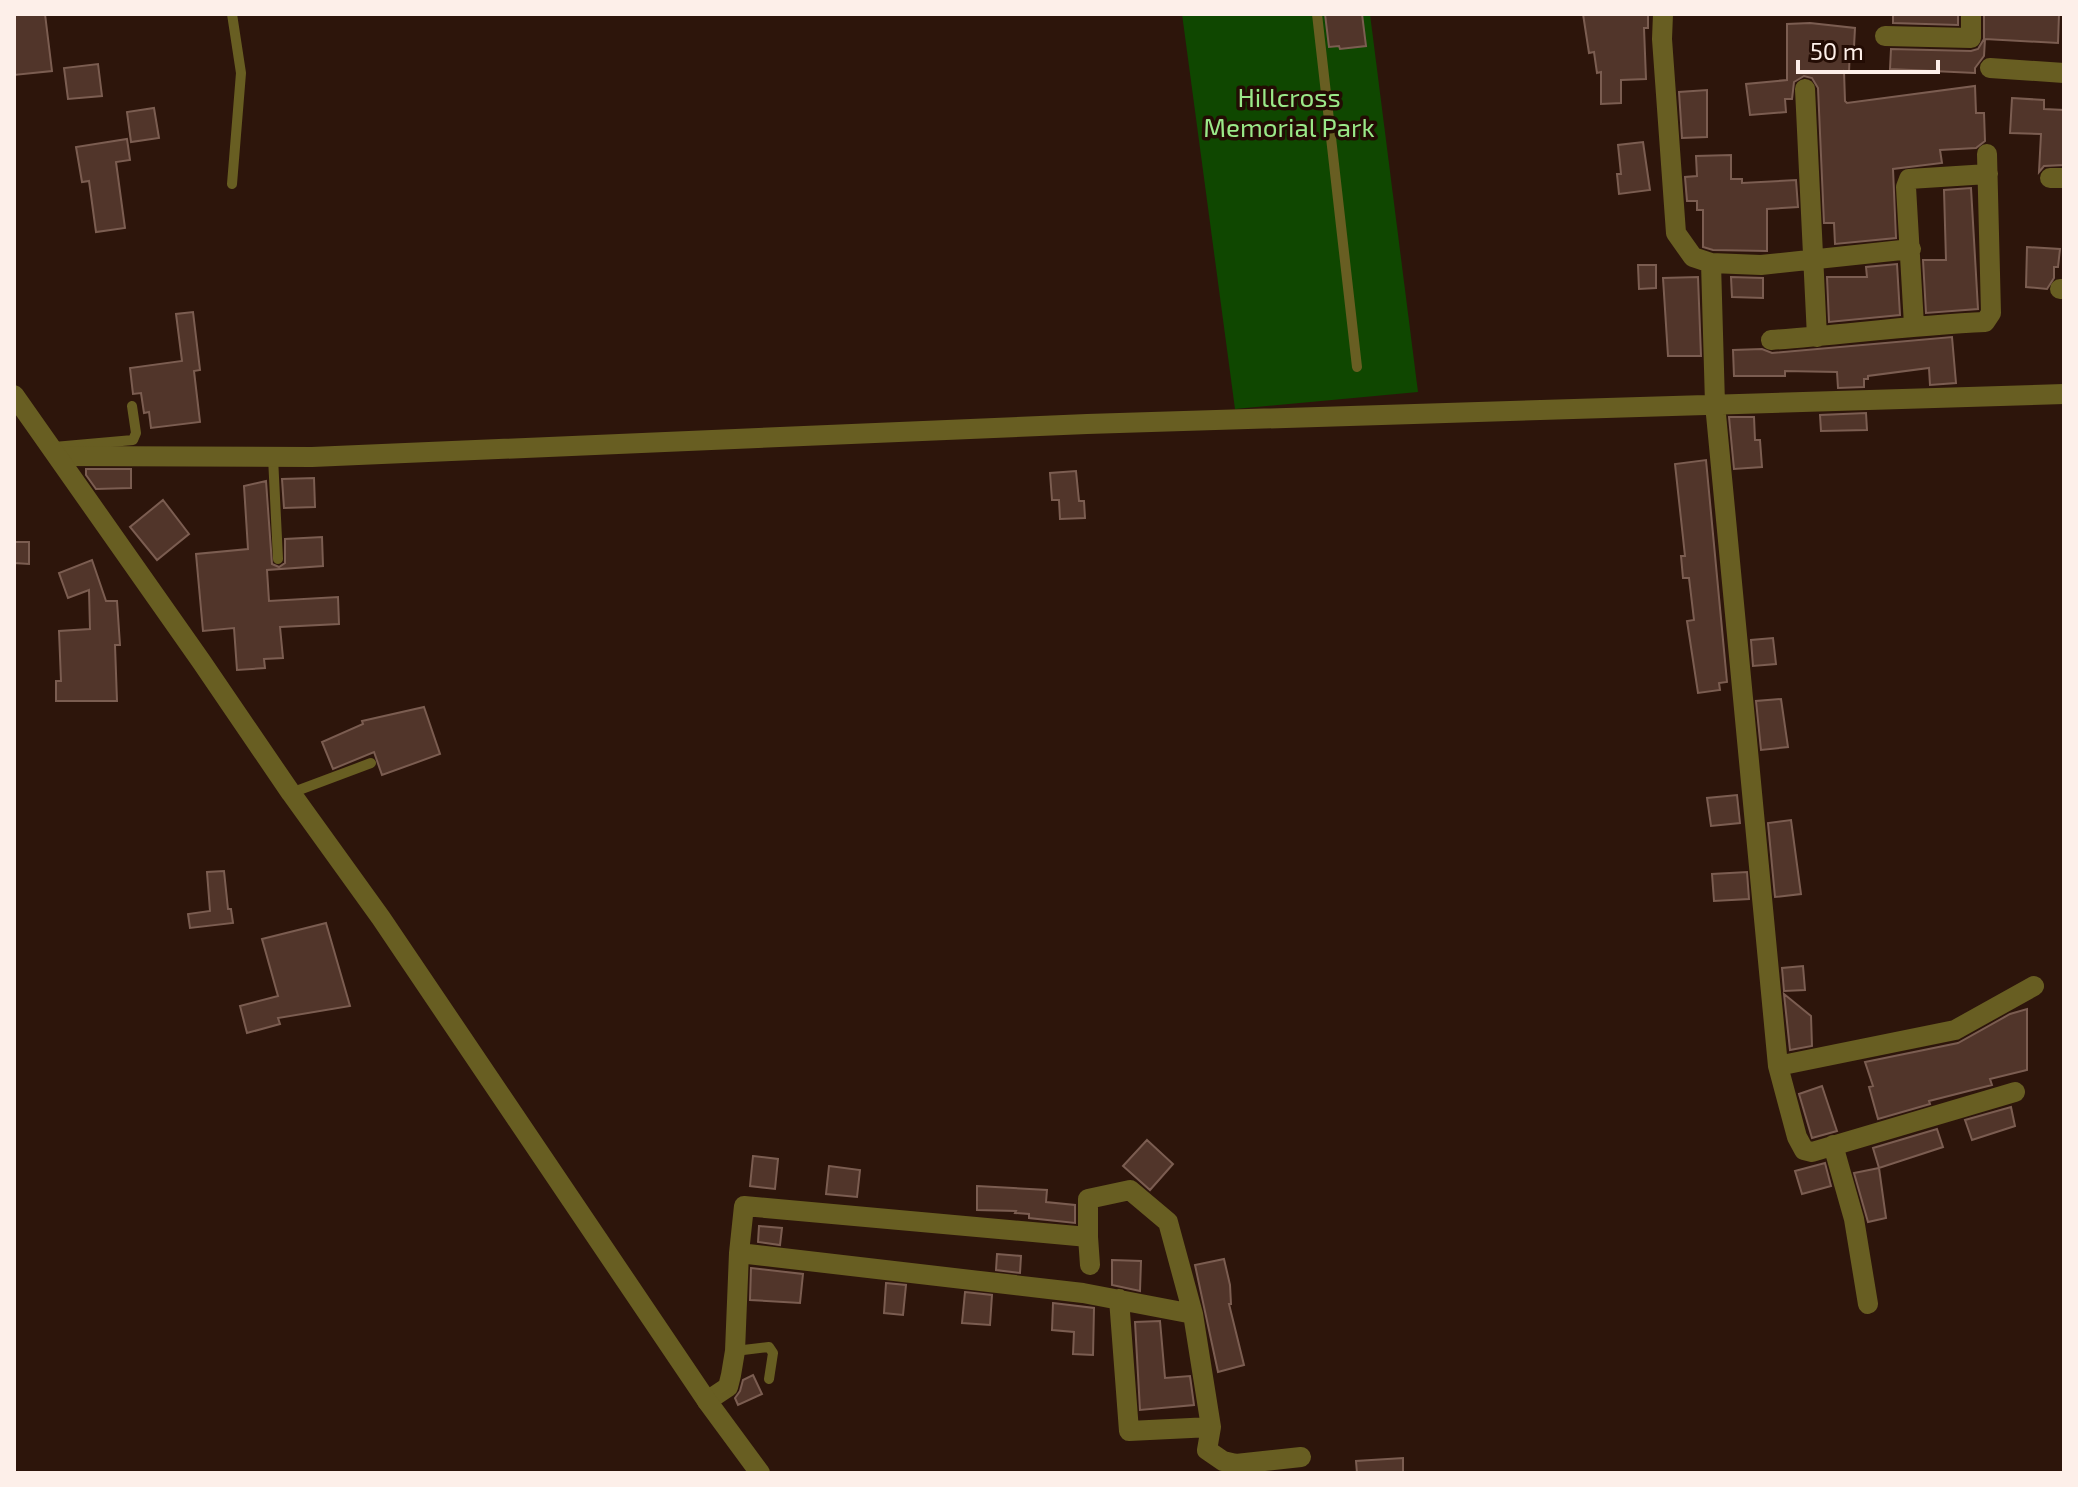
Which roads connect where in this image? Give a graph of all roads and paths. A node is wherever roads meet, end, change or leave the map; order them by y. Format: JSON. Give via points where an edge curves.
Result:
{"nodes":[{"id":1,"x":232,"y":14,"type":"edge"},
{"id":2,"x":1317,"y":14,"type":"edge"},
{"id":3,"x":1663,"y":14,"type":"edge"},
{"id":4,"x":1971,"y":14,"type":"edge"},
{"id":5,"x":1885,"y":36,"type":"dead end"},
{"id":6,"x":1990,"y":68,"type":"dead end"},
{"id":7,"x":2064,"y":73,"type":"edge"},
{"id":8,"x":1805,"y":89,"type":"dead end"},
{"id":9,"x":232,"y":184,"type":"dead end"},
{"id":10,"x":1911,"y":249,"type":"junction"},
{"id":11,"x":1815,"y":257,"type":"junction"},
{"id":12,"x":1711,"y":263,"type":"junction"},
{"id":13,"x":1914,"y":325,"type":"junction"},
{"id":14,"x":1817,"y":337,"type":"junction"},
{"id":15,"x":1771,"y":340,"type":"dead end"},
{"id":16,"x":1357,"y":367,"type":"dead end"},
{"id":17,"x":2064,"y":394,"type":"edge"},
{"id":18,"x":14,"y":395,"type":"edge"},
{"id":19,"x":1715,"y":404,"type":"junction"},
{"id":20,"x":132,"y":406,"type":"dead end"},
{"id":21,"x":55,"y":452,"type":"junction"},
{"id":22,"x":273,"y":457,"type":"junction"},
{"id":23,"x":278,"y":559,"type":"dead end"},
{"id":24,"x":371,"y":763,"type":"dead end"},
{"id":25,"x":291,"y":793,"type":"junction"},
{"id":26,"x":2034,"y":986,"type":"dead end"},
{"id":27,"x":1778,"y":1066,"type":"junction"},
{"id":28,"x":2015,"y":1092,"type":"dead end"},
{"id":29,"x":1833,"y":1145,"type":"junction"},
{"id":30,"x":1088,"y":1237,"type":"junction"},
{"id":31,"x":739,"y":1253,"type":"junction"},
{"id":32,"x":1090,"y":1265,"type":"dead end"},
{"id":33,"x":1119,"y":1299,"type":"junction"},
{"id":34,"x":1868,"y":1304,"type":"dead end"},
{"id":35,"x":1193,"y":1314,"type":"junction"},
{"id":36,"x":735,"y":1351,"type":"junction"},
{"id":37,"x":769,"y":1379,"type":"dead end"},
{"id":38,"x":707,"y":1401,"type":"junction"},
{"id":39,"x":1211,"y":1427,"type":"junction"},
{"id":40,"x":1301,"y":1457,"type":"dead end"},
{"id":41,"x":760,"y":1473,"type":"edge"}],
"edges":[{"from":1,"to":9,"type":"lane","via":[[241,73]]},
{"from":2,"to":16,"type":"lane"},
{"from":3,"to":12,"type":"street","via":[[1676,233],[1693,257]]},
{"from":4,"to":5,"type":"street","via":[[1971,38]]},
{"from":6,"to":7,"type":"street"},
{"from":8,"to":11,"type":"street"},
{"from":10,"to":11,"type":"street"},
{"from":10,"to":13,"type":"street"},
{"from":10,"to":13,"type":"street","via":[[1909,179],[1987,164],[1991,313],[1985,322]]},
{"from":11,"to":12,"type":"street","via":[[1761,265]]},
{"from":11,"to":14,"type":"street"},
{"from":12,"to":19,"type":"street"},
{"from":13,"to":14,"type":"street"},
{"from":14,"to":15,"type":"street"},
{"from":17,"to":19,"type":"street"},
{"from":18,"to":21,"type":"street"},
{"from":19,"to":22,"type":"street"},
{"from":19,"to":27,"type":"street"},
{"from":20,"to":21,"type":"lane","via":[[136,433],[131,441]]},
{"from":21,"to":22,"type":"street"},
{"from":21,"to":25,"type":"street"},
{"from":22,"to":23,"type":"lane"},
{"from":24,"to":25,"type":"lane"},
{"from":25,"to":38,"type":"street"},
{"from":26,"to":27,"type":"street","via":[[1955,1030]]},
{"from":27,"to":29,"type":"street","via":[[1804,1150]]},
{"from":28,"to":29,"type":"street"},
{"from":29,"to":34,"type":"street","via":[[1854,1219]]},
{"from":30,"to":31,"type":"street","via":[[744,1206]]},
{"from":30,"to":32,"type":"street"},
{"from":30,"to":35,"type":"street","via":[[1088,1199],[1130,1190],[1168,1222]]},
{"from":31,"to":33,"type":"street"},
{"from":31,"to":36,"type":"street"},
{"from":33,"to":35,"type":"street"},
{"from":33,"to":39,"type":"street","via":[[1129,1431]]},
{"from":35,"to":39,"type":"street"},
{"from":36,"to":37,"type":"lane","via":[[769,1347]]},
{"from":36,"to":38,"type":"street","via":[[728,1387]]},
{"from":38,"to":41,"type":"street"},
{"from":39,"to":40,"type":"street","via":[[1207,1450],[1223,1461]]}]}
